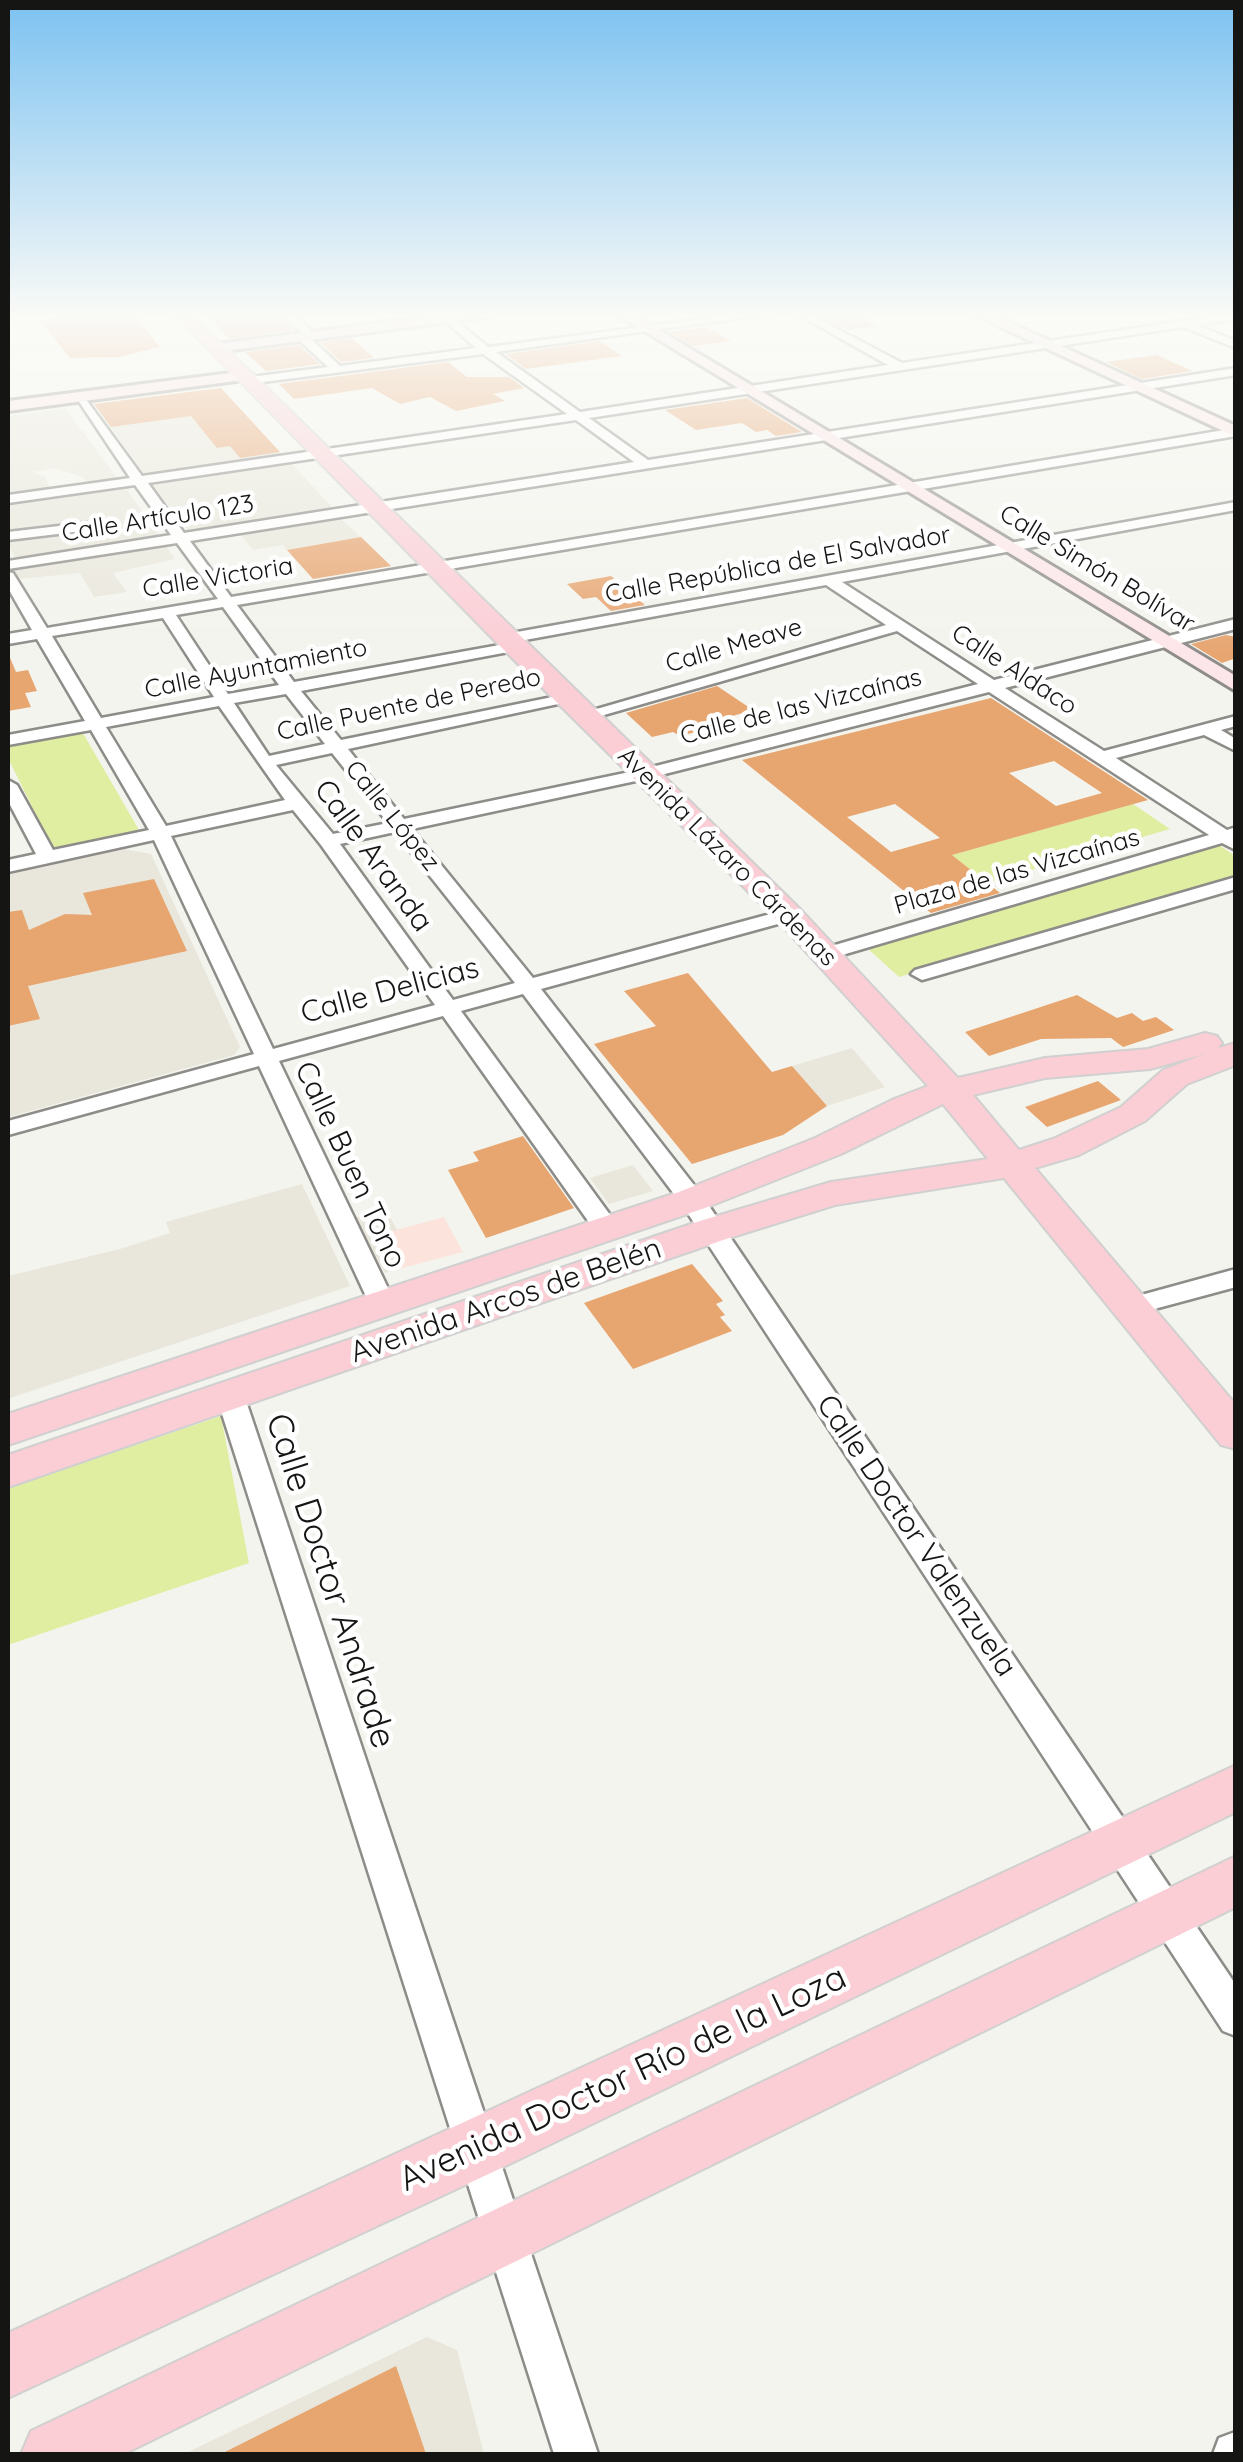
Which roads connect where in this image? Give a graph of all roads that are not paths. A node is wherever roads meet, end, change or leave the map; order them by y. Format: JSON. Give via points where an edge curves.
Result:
{"nodes":[{"id":1,"x":100,"y":428,"type":"edge"},
{"id":2,"x":297,"y":428,"type":"edge"},
{"id":3,"x":499,"y":428,"type":"edge"},
{"id":4,"x":594,"y":428,"type":"edge"},
{"id":5,"x":811,"y":428,"type":"edge"},
{"id":6,"x":869,"y":428,"type":"edge"},
{"id":7,"x":1236,"y":432,"type":"edge"},
{"id":8,"x":823,"y":435,"type":"junction"},
{"id":9,"x":323,"y":455,"type":"junction"},
{"id":10,"x":644,"y":462,"type":"junction"},
{"id":11,"x":138,"y":481,"type":"junction"},
{"id":12,"x":910,"y":487,"type":"junction"},
{"id":13,"x":8,"y":499,"type":"edge"},
{"id":14,"x":1236,"y":506,"type":"edge"},
{"id":15,"x":375,"y":507,"type":"junction"},
{"id":16,"x":110,"y":524,"type":"dead end"},
{"id":17,"x":8,"y":536,"type":"edge"},
{"id":18,"x":178,"y":538,"type":"junction"},
{"id":19,"x":1011,"y":548,"type":"junction"},
{"id":20,"x":8,"y":565,"type":"edge"},
{"id":21,"x":436,"y":568,"type":"junction"},
{"id":22,"x":8,"y":576,"type":"edge"},
{"id":23,"x":832,"y":582,"type":"junction"},
{"id":24,"x":224,"y":601,"type":"junction"},
{"id":25,"x":166,"y":611,"type":"junction"},
{"id":26,"x":1236,"y":624,"type":"edge"},
{"id":27,"x":899,"y":626,"type":"junction"},
{"id":28,"x":42,"y":633,"type":"junction"},
{"id":29,"x":8,"y":639,"type":"edge"},
{"id":30,"x":1163,"y":642,"type":"junction"},
{"id":31,"x":510,"y":643,"type":"junction"},
{"id":32,"x":1234,"y":682,"type":"edge"},
{"id":33,"x":994,"y":687,"type":"junction"},
{"id":34,"x":290,"y":688,"type":"junction"},
{"id":35,"x":222,"y":701,"type":"junction"},
{"id":36,"x":575,"y":706,"type":"junction"},
{"id":37,"x":1236,"y":721,"type":"edge"},
{"id":38,"x":95,"y":724,"type":"junction"},
{"id":39,"x":1206,"y":729,"type":"junction"},
{"id":40,"x":8,"y":740,"type":"edge"},
{"id":41,"x":336,"y":746,"type":"junction"},
{"id":42,"x":1236,"y":746,"type":"edge"},
{"id":43,"x":1101,"y":757,"type":"junction"},
{"id":44,"x":264,"y":762,"type":"junction"},
{"id":45,"x":645,"y":774,"type":"junction"},
{"id":46,"x":8,"y":786,"type":"edge"},
{"id":47,"x":298,"y":803,"type":"junction"},
{"id":48,"x":400,"y":826,"type":"junction"},
{"id":49,"x":160,"y":832,"type":"junction"},
{"id":50,"x":1232,"y":838,"type":"edge"},
{"id":51,"x":328,"y":841,"type":"junction"},
{"id":52,"x":47,"y":857,"type":"junction"},
{"id":53,"x":8,"y":866,"type":"edge"},
{"id":54,"x":1236,"y":883,"type":"edge"},
{"id":55,"x":788,"y":915,"type":"junction"},
{"id":56,"x":825,"y":954,"type":"junction"},
{"id":57,"x":922,"y":974,"type":"dead end"},
{"id":58,"x":527,"y":985,"type":"junction"},
{"id":59,"x":444,"y":1006,"type":"junction"},
{"id":60,"x":1236,"y":1032,"type":"edge"},
{"id":61,"x":1236,"y":1053,"type":"edge"},
{"id":62,"x":266,"y":1056,"type":"junction"},
{"id":63,"x":950,"y":1090,"type":"junction"},
{"id":64,"x":8,"y":1128,"type":"edge"},
{"id":65,"x":1014,"y":1164,"type":"junction"},
{"id":66,"x":702,"y":1215,"type":"junction"},
{"id":67,"x":607,"y":1229,"type":"junction"},
{"id":68,"x":1236,"y":1278,"type":"edge"},
{"id":69,"x":383,"y":1305,"type":"junction"},
{"id":70,"x":1132,"y":1306,"type":"junction"},
{"id":71,"x":230,"y":1395,"type":"junction"},
{"id":72,"x":8,"y":1430,"type":"edge"},
{"id":73,"x":1236,"y":1434,"type":"edge"},
{"id":74,"x":8,"y":1471,"type":"edge"},
{"id":75,"x":1236,"y":1787,"type":"edge"},
{"id":76,"x":1119,"y":1842,"type":"junction"},
{"id":77,"x":1236,"y":1880,"type":"edge"},
{"id":78,"x":1166,"y":1914,"type":"junction"},
{"id":79,"x":1236,"y":2018,"type":"edge"},
{"id":80,"x":474,"y":2150,"type":"junction"},
{"id":81,"x":502,"y":2238,"type":"junction"},
{"id":82,"x":8,"y":2366,"type":"edge"},
{"id":83,"x":54,"y":2454,"type":"edge"},
{"id":84,"x":576,"y":2454,"type":"edge"}],
"edges":[{"from":1,"to":11,"type":"street","name":"Calle López"},
{"from":2,"to":9,"type":"main road","name":"Avenida Lázaro Cárdenas"},
{"from":3,"to":9,"type":"street"},
{"from":4,"to":10,"type":"street"},
{"from":5,"to":8,"type":"street","name":"Calle Simón Bolívar"},
{"from":6,"to":8,"type":"street","name":"Calle Artículo 123"},
{"from":7,"to":12,"type":"street","name":"Calle Victoria"},
{"from":8,"to":10,"type":"street","name":"Calle Artículo 123"},
{"from":8,"to":12,"type":"street","name":"Calle Simón Bolívar"},
{"from":9,"to":11,"type":"street"},
{"from":9,"to":15,"type":"main road","name":"Avenida Lázaro Cárdenas"},
{"from":10,"to":15,"type":"street","name":"Calle Artículo 123"},
{"from":11,"to":13,"type":"street"},
{"from":11,"to":18,"type":"street","name":"Calle López"},
{"from":12,"to":19,"type":"street","name":"Calle Simón Bolívar"},
{"from":12,"to":21,"type":"street","name":"Calle Victoria"},
{"from":14,"to":19,"type":"street","name":"Calle República de El Salvador"},
{"from":15,"to":18,"type":"street","name":"Calle Artículo 123"},
{"from":15,"to":21,"type":"main road","name":"Avenida Lázaro Cárdenas"},
{"from":16,"to":17,"type":"street"},
{"from":18,"to":20,"type":"street","name":"Calle Artículo 123"},
{"from":18,"to":24,"type":"street","name":"Calle López"},
{"from":19,"to":23,"type":"street","name":"Calle República de El Salvador"},
{"from":19,"to":30,"type":"street","name":"Calle Simón Bolívar"},
{"from":21,"to":24,"type":"street","name":"Calle Victoria"},
{"from":21,"to":31,"type":"main road","name":"Avenida Lázaro Cárdenas"},
{"from":22,"to":28,"type":"street","name":"Calle Buen Tono"},
{"from":23,"to":27,"type":"street","name":"Calle Aldaco"},
{"from":23,"to":31,"type":"street","name":"Calle República de El Salvador"},
{"from":24,"to":25,"type":"street","name":"Calle Victoria"},
{"from":24,"to":34,"type":"street","name":"Calle López"},
{"from":25,"to":28,"type":"street","name":"Calle Victoria"},
{"from":25,"to":35,"type":"street","name":"Calle Aranda"},
{"from":26,"to":30,"type":"street","name":"Calle de las Vizcaínas"},
{"from":27,"to":33,"type":"street","name":"Calle Aldaco"},
{"from":27,"to":36,"type":"street","name":"Calle Meave"},
{"from":28,"to":29,"type":"street","name":"Calle Victoria"},
{"from":28,"to":38,"type":"street","name":"Calle Buen Tono"},
{"from":30,"to":32,"type":"street","name":"Calle Simón Bolívar"},
{"from":30,"to":33,"type":"street","name":"Calle de las Vizcaínas"},
{"from":31,"to":34,"type":"street","name":"Calle Ayuntamiento"},
{"from":31,"to":36,"type":"main road","name":"Avenida Lázaro Cárdenas"},
{"from":33,"to":43,"type":"street","name":"Calle Aldaco"},
{"from":33,"to":45,"type":"street","name":"Calle de las Vizcaínas"},
{"from":34,"to":35,"type":"street","name":"Calle Ayuntamiento"},
{"from":34,"to":41,"type":"street","name":"Calle López"},
{"from":35,"to":38,"type":"street","name":"Calle Ayuntamiento"},
{"from":35,"to":44,"type":"street","name":"Calle Aranda"},
{"from":36,"to":41,"type":"street","name":"Calle Puente de Peredo"},
{"from":36,"to":45,"type":"main road","name":"Avenida Lázaro Cárdenas"},
{"from":37,"to":39,"type":"street"},
{"from":38,"to":40,"type":"street","name":"Calle Ayuntamiento"},
{"from":38,"to":49,"type":"street","name":"Calle Buen Tono"},
{"from":39,"to":42,"type":"street"},
{"from":39,"to":43,"type":"street"},
{"from":41,"to":44,"type":"street","name":"Calle Puente de Peredo"},
{"from":41,"to":48,"type":"street","name":"Calle López"},
{"from":43,"to":50,"type":"street","name":"Calle Aldaco"},
{"from":44,"to":47,"type":"street","name":"Calle Aranda"},
{"from":45,"to":48,"type":"street","name":"Calle de las Vizcaínas"},
{"from":45,"to":55,"type":"main road","name":"Avenida Lázaro Cárdenas"},
{"from":46,"to":52,"type":"street"},
{"from":47,"to":49,"type":"street"},
{"from":47,"to":51,"type":"street","name":"Calle Aranda"},
{"from":48,"to":51,"type":"street","name":"Calle de las Vizcaínas"},
{"from":48,"to":58,"type":"street","name":"Calle López"},
{"from":49,"to":52,"type":"street"},
{"from":49,"to":62,"type":"street","name":"Calle Buen Tono"},
{"from":50,"to":56,"type":"street","name":"Plaza de las Vizcaínas"},
{"from":51,"to":59,"type":"street","name":"Calle Aranda"},
{"from":52,"to":53,"type":"street"},
{"from":54,"to":57,"type":"street"},
{"from":55,"to":56,"type":"main road","name":"Avenida Lázaro Cárdenas"},
{"from":55,"to":58,"type":"street","name":"Calle Delicias"},
{"from":56,"to":63,"type":"main road","name":"Avenida Lázaro Cárdenas"},
{"from":58,"to":59,"type":"street","name":"Calle Delicias"},
{"from":58,"to":66,"type":"street","name":"Calle López"},
{"from":59,"to":62,"type":"street","name":"Calle Delicias"},
{"from":59,"to":67,"type":"street","name":"Calle Aranda"},
{"from":60,"to":63,"type":"main road","name":"Avenida Arcos de Belén","via":[[1169,1056],[1045,1068]]},
{"from":61,"to":65,"type":"main road","name":"Avenida Arcos de Belén","via":[[1175,1077],[1101,1133]]},
{"from":62,"to":64,"type":"street","name":"Calle Delicias"},
{"from":62,"to":69,"type":"street","name":"Calle Buen Tono"},
{"from":63,"to":65,"type":"main road","name":"Avenida Lázaro Cárdenas"},
{"from":63,"to":66,"type":"main road","name":"Avenida Arcos de Belén","via":[[888,1114]]},
{"from":65,"to":66,"type":"main road","name":"Avenida Arcos de Belén"},
{"from":65,"to":70,"type":"main road","name":"Avenida Lázaro Cárdenas"},
{"from":66,"to":67,"type":"main road","name":"Avenida Arcos de Belén"},
{"from":66,"to":71,"type":"main road","name":"Avenida Arcos de Belén"},
{"from":66,"to":76,"type":"street","name":"Calle Doctor Valenzuela"},
{"from":67,"to":69,"type":"main road","name":"Avenida Arcos de Belén"},
{"from":68,"to":70,"type":"street"},
{"from":69,"to":72,"type":"main road","name":"Avenida Arcos de Belén"},
{"from":70,"to":73,"type":"main road","name":"Avenida Lázaro Cárdenas"},
{"from":71,"to":74,"type":"main road","name":"Avenida Arcos de Belén"},
{"from":71,"to":80,"type":"street","name":"Calle Doctor Andrade"},
{"from":75,"to":76,"type":"main road","name":"Avenida Doctor Río de la Loza"},
{"from":76,"to":78,"type":"street","name":"Calle Doctor Valenzuela"},
{"from":76,"to":80,"type":"main road","name":"Avenida Doctor Río de la Loza"},
{"from":77,"to":78,"type":"main road"},
{"from":78,"to":79,"type":"street","name":"Calle Doctor Valenzuela"},
{"from":78,"to":81,"type":"main road"},
{"from":80,"to":81,"type":"street","name":"Calle Doctor Andrade"},
{"from":80,"to":82,"type":"main road","name":"Avenida Doctor Río de la Loza"},
{"from":81,"to":83,"type":"main road"},
{"from":81,"to":84,"type":"street","name":"Calle Doctor Andrade"}]}
